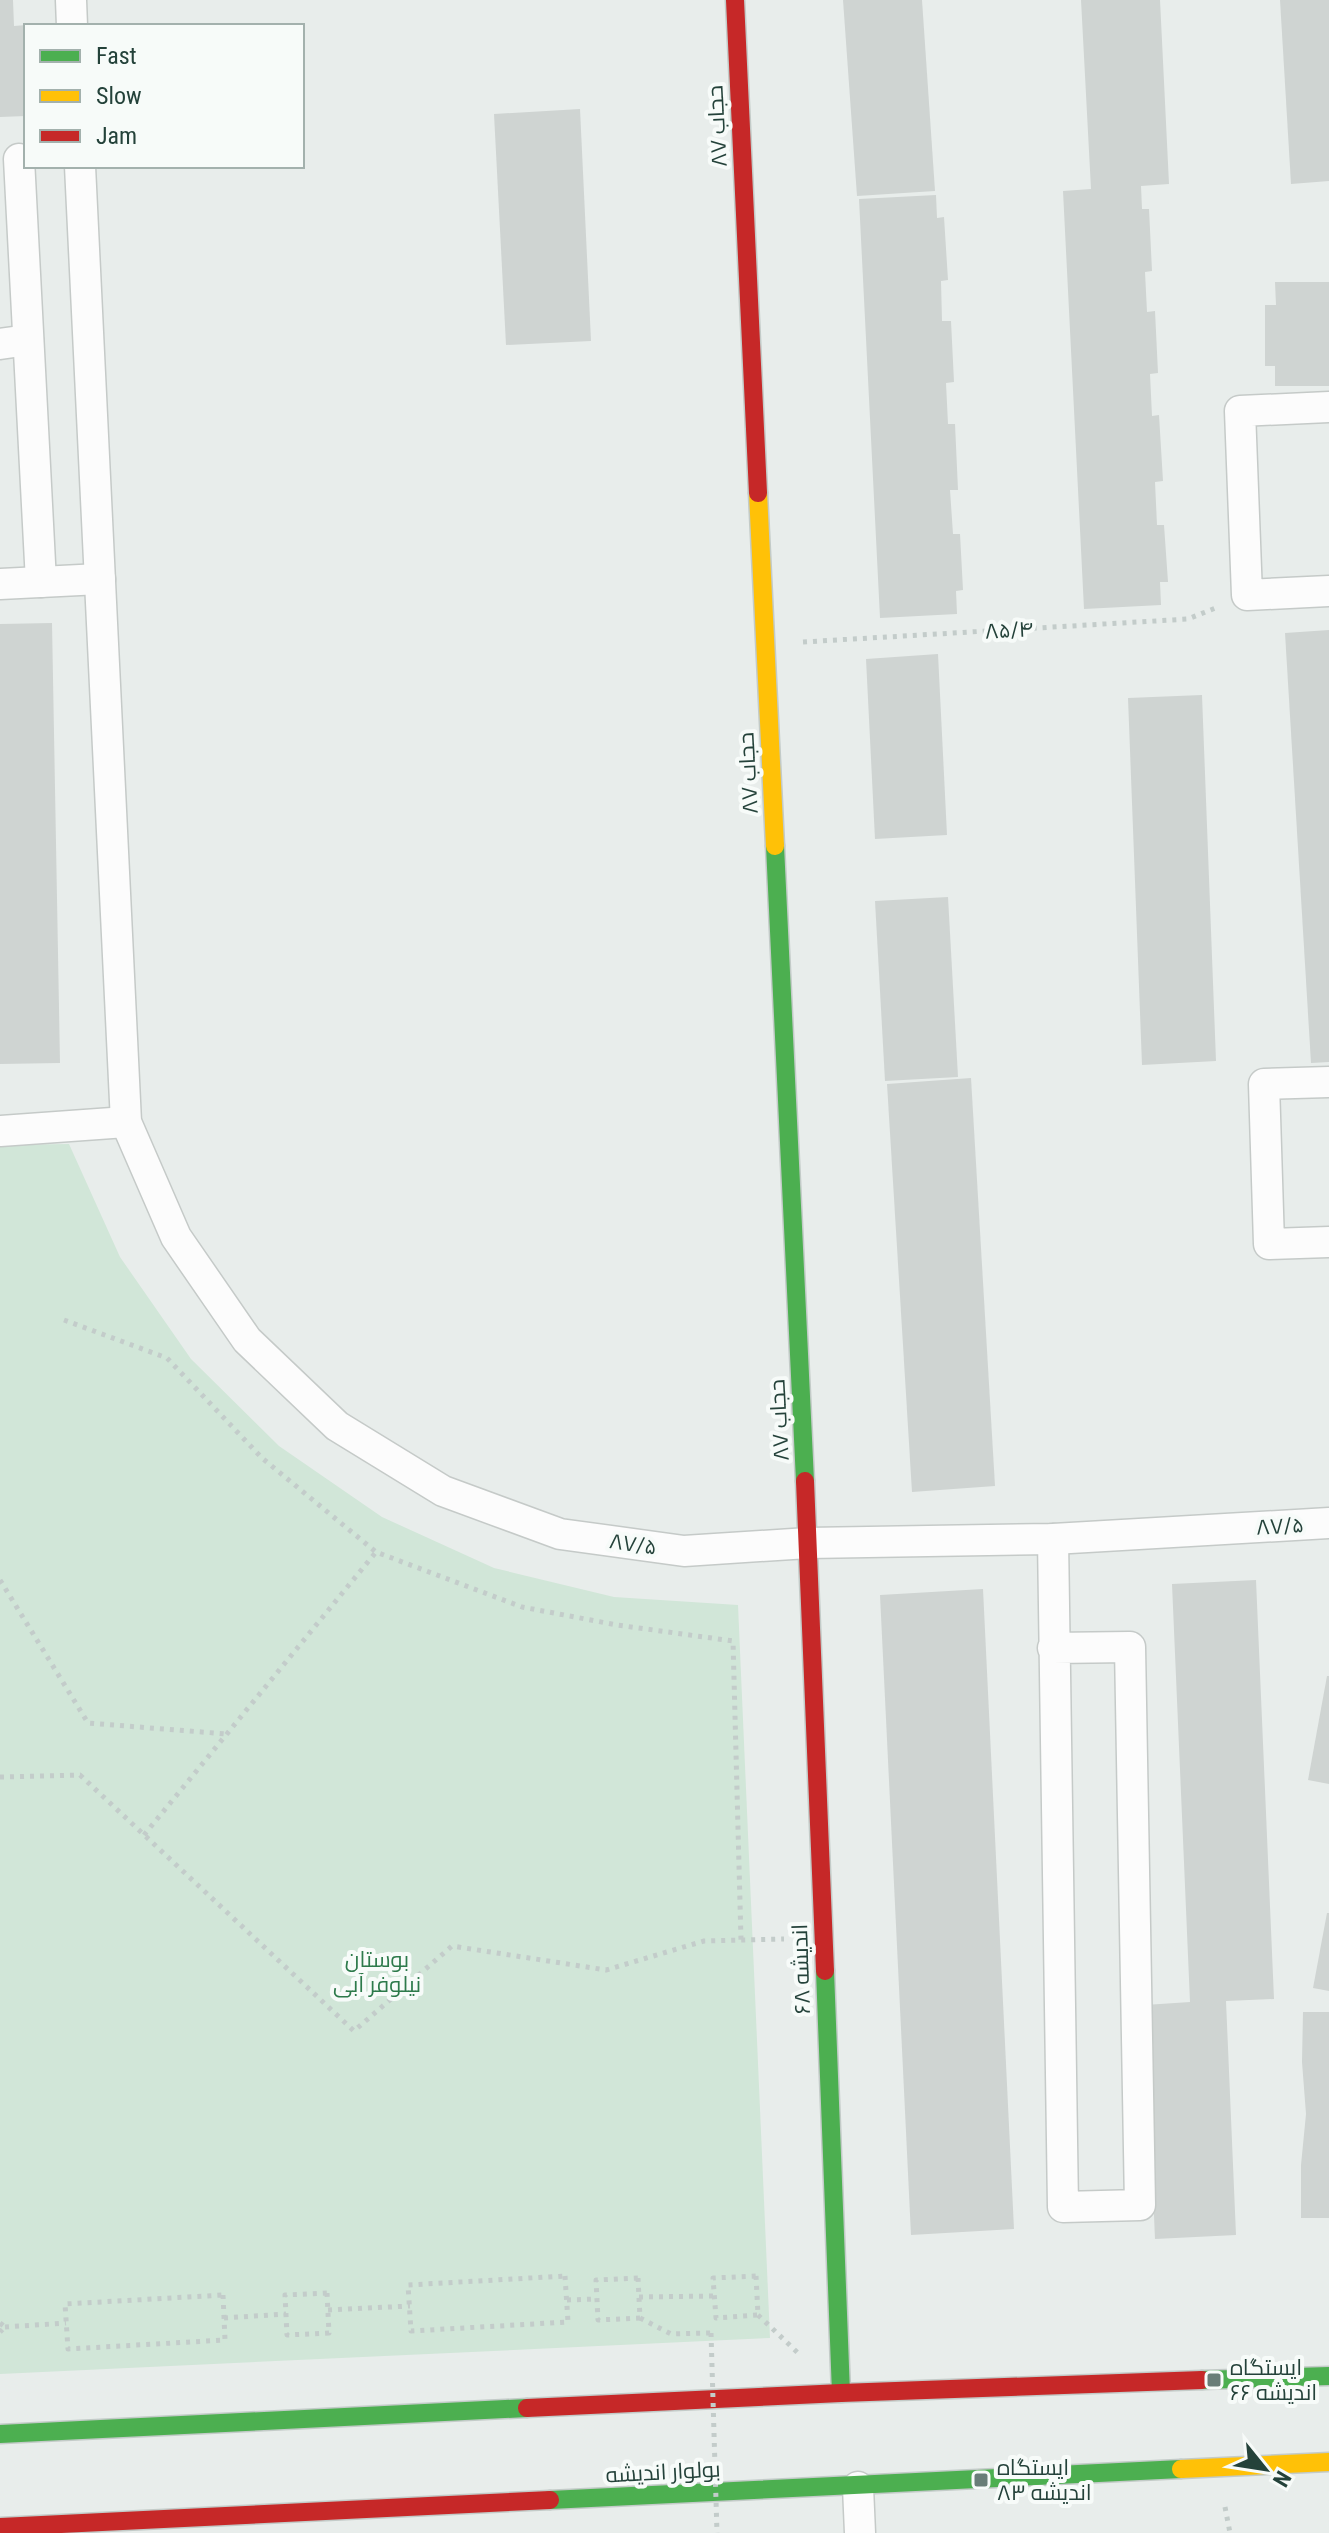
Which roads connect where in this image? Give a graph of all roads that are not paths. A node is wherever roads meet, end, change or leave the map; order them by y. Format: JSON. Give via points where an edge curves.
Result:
{"nodes":[{"id":1,"x":71,"y":0,"type":"edge"},
{"id":2,"x":735,"y":0,"type":"edge"},
{"id":3,"x":72,"y":24,"type":"edge"},
{"id":4,"x":15,"y":159,"type":"edge"},
{"id":5,"x":80,"y":168,"type":"edge"},
{"id":6,"x":14,"y":342,"type":"edge"},
{"id":7,"x":1329,"y":407,"type":"edge"},
{"id":8,"x":100,"y":579,"type":"junction"},
{"id":9,"x":41,"y":582,"type":"junction"},
{"id":10,"x":0,"y":584,"type":"edge"},
{"id":11,"x":1329,"y":591,"type":"edge"},
{"id":12,"x":1329,"y":1082,"type":"edge"},
{"id":13,"x":126,"y":1122,"type":"junction"},
{"id":14,"x":0,"y":1131,"type":"edge"},
{"id":15,"x":1329,"y":1242,"type":"edge"},
{"id":16,"x":1329,"y":1523,"type":"edge"},
{"id":17,"x":1053,"y":1539,"type":"junction"},
{"id":18,"x":808,"y":1543,"type":"junction"},
{"id":19,"x":1053,"y":1648,"type":"junction"},
{"id":20,"x":1329,"y":2376,"type":"edge"},
{"id":21,"x":841,"y":2393,"type":"junction"},
{"id":22,"x":0,"y":2434,"type":"edge"},
{"id":23,"x":1329,"y":2462,"type":"edge"},
{"id":24,"x":858,"y":2487,"type":"junction"},
{"id":25,"x":0,"y":2527,"type":"edge"},
{"id":26,"x":860,"y":2533,"type":"edge"}],
"edges":[{"from":1,"to":3,"type":"street"},
{"from":2,"to":18,"type":"main road","name":"حجاب ۸۷"},
{"from":4,"to":6,"type":"street"},
{"from":5,"to":8,"type":"street"},
{"from":6,"to":9,"type":"street"},
{"from":7,"to":11,"type":"street","via":[[1240,411],[1247,595]]},
{"from":8,"to":9,"type":"street"},
{"from":8,"to":13,"type":"street"},
{"from":9,"to":10,"type":"street"},
{"from":12,"to":15,"type":"street","via":[[1264,1084],[1269,1244]]},
{"from":13,"to":14,"type":"street"},
{"from":13,"to":18,"type":"street","name":"۸۷/۵","via":[[176,1237],[247,1340],[337,1426],[443,1491],[560,1534],[684,1551]]},
{"from":16,"to":17,"type":"street","name":"۸۷/۵"},
{"from":17,"to":18,"type":"street","name":"۸۷/۵"},
{"from":17,"to":19,"type":"street"},
{"from":18,"to":21,"type":"main road","name":"اندیشه ۶۸"},
{"from":19,"to":19,"type":"street","via":[[1063,2207],[1140,2205],[1130,1647]]},
{"from":20,"to":21,"type":"main road"},
{"from":21,"to":22,"type":"main road"},
{"from":23,"to":24,"type":"main road","name":"بولوار اندیشه"},
{"from":24,"to":25,"type":"main road","name":"بولوار اندیشه"},
{"from":24,"to":26,"type":"street"}]}
